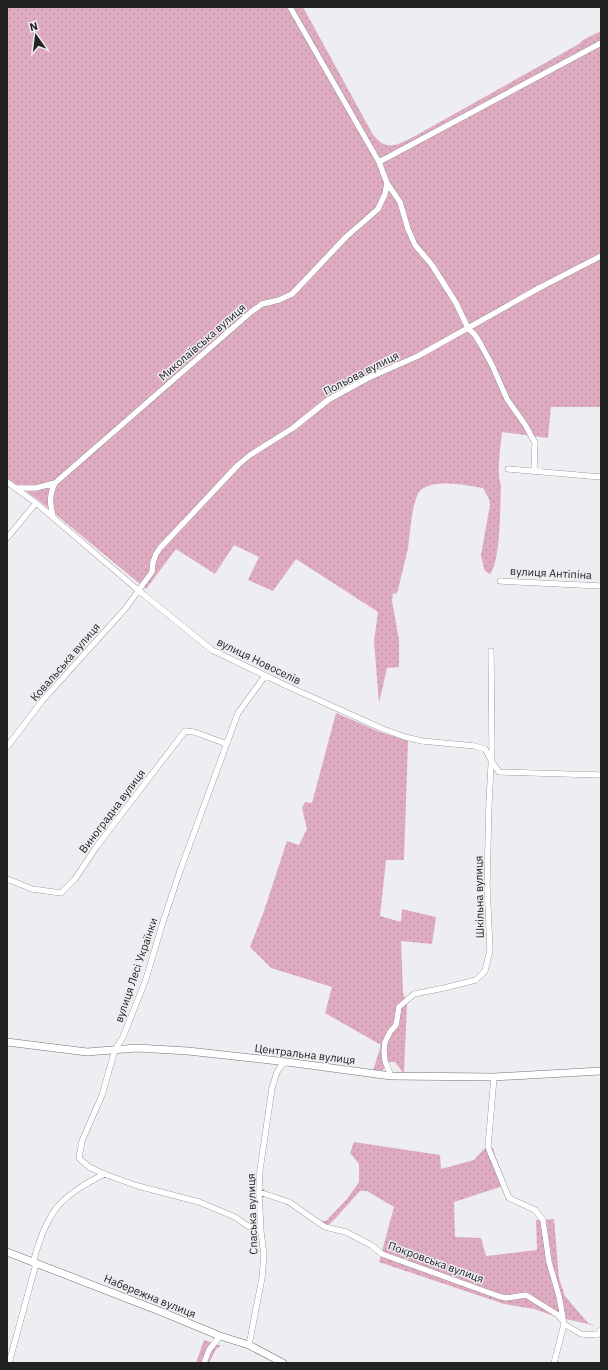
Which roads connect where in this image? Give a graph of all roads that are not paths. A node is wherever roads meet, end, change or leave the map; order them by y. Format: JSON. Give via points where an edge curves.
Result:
{"nodes":[{"id":1,"x":290,"y":7,"type":"edge"},
{"id":2,"x":601,"y":43,"type":"edge"},
{"id":3,"x":379,"y":162,"type":"junction"},
{"id":4,"x":387,"y":183,"type":"junction"},
{"id":5,"x":601,"y":256,"type":"edge"},
{"id":6,"x":468,"y":328,"type":"junction"},
{"id":7,"x":508,"y":469,"type":"dead end"},
{"id":8,"x":534,"y":472,"type":"junction"},
{"id":9,"x":601,"y":477,"type":"edge"},
{"id":10,"x":7,"y":482,"type":"edge"},
{"id":11,"x":55,"y":483,"type":"junction"},
{"id":12,"x":15,"y":488,"type":"junction"},
{"id":13,"x":36,"y":503,"type":"junction"},
{"id":14,"x":53,"y":517,"type":"junction"},
{"id":15,"x":7,"y":538,"type":"edge"},
{"id":16,"x":500,"y":581,"type":"dead end"},
{"id":17,"x":601,"y":586,"type":"edge"},
{"id":18,"x":138,"y":590,"type":"junction"},
{"id":19,"x":491,"y":651,"type":"dead end"},
{"id":20,"x":265,"y":676,"type":"junction"},
{"id":21,"x":227,"y":744,"type":"junction"},
{"id":22,"x":7,"y":747,"type":"edge"},
{"id":23,"x":492,"y":762,"type":"junction"},
{"id":24,"x":601,"y":775,"type":"edge"},
{"id":25,"x":7,"y":879,"type":"edge"},
{"id":26,"x":7,"y":1042,"type":"edge"},
{"id":27,"x":115,"y":1050,"type":"junction"},
{"id":28,"x":287,"y":1062,"type":"junction"},
{"id":29,"x":601,"y":1071,"type":"edge"},
{"id":30,"x":391,"y":1076,"type":"junction"},
{"id":31,"x":494,"y":1077,"type":"junction"},
{"id":32,"x":104,"y":1174,"type":"junction"},
{"id":33,"x":259,"y":1192,"type":"junction"},
{"id":34,"x":261,"y":1232,"type":"junction"},
{"id":35,"x":7,"y":1252,"type":"edge"},
{"id":36,"x":34,"y":1263,"type":"junction"},
{"id":37,"x":564,"y":1323,"type":"junction"},
{"id":38,"x":601,"y":1330,"type":"edge"},
{"id":39,"x":220,"y":1336,"type":"junction"},
{"id":40,"x":249,"y":1345,"type":"junction"},
{"id":41,"x":9,"y":1363,"type":"edge"},
{"id":42,"x":204,"y":1363,"type":"edge"},
{"id":43,"x":283,"y":1363,"type":"edge"},
{"id":44,"x":554,"y":1363,"type":"edge"}],
"edges":[{"from":1,"to":3,"type":"street"},
{"from":2,"to":3,"type":"street"},
{"from":3,"to":4,"type":"street"},
{"from":4,"to":6,"type":"street","via":[[400,202],[416,245],[456,303]]},
{"from":4,"to":11,"type":"street","name":"Миколаївська вулиця","via":[[378,210],[346,238],[292,294],[262,304],[251,312]]},
{"from":5,"to":6,"type":"street","name":"Польова вулиця"},
{"from":6,"to":8,"type":"street","via":[[480,343],[507,399],[535,443]]},
{"from":6,"to":18,"type":"street","name":"Польова вулиця","via":[[418,356],[368,378],[328,400],[293,428],[250,455],[160,548],[153,562],[152,572]]},
{"from":7,"to":8,"type":"street"},
{"from":8,"to":9,"type":"street"},
{"from":10,"to":12,"type":"street","name":"вулиця Новоселів"},
{"from":11,"to":12,"type":"street","name":"Миколаївська вулиця","via":[[36,488]]},
{"from":11,"to":14,"type":"street","via":[[50,498]]},
{"from":12,"to":13,"type":"street","name":"вулиця Новоселів"},
{"from":13,"to":14,"type":"street","name":"вулиця Новоселів"},
{"from":13,"to":15,"type":"street"},
{"from":14,"to":18,"type":"street","name":"вулиця Новоселів"},
{"from":16,"to":17,"type":"street","name":"вулиця Антіпіна"},
{"from":18,"to":20,"type":"street","name":"вулиця Новоселів","via":[[212,650]]},
{"from":18,"to":22,"type":"street","name":"Ковальська вулиця","via":[[125,609],[42,701]]},
{"from":19,"to":23,"type":"street","name":"Шкільна вулиця"},
{"from":20,"to":21,"type":"street","name":"вулиця Лесі Українки","via":[[238,713]]},
{"from":20,"to":23,"type":"street","name":"вулиця Новоселів","via":[[405,737],[485,749]]},
{"from":21,"to":25,"type":"street","name":"Виноградна вулиця","via":[[185,731],[97,846],[75,879],[61,893],[32,889]]},
{"from":21,"to":27,"type":"street","name":"вулиця Лесі Українки","via":[[180,871],[146,979],[124,1038]]},
{"from":23,"to":24,"type":"street","via":[[499,772]]},
{"from":23,"to":30,"type":"street","name":"Шкільна вулиця","via":[[487,885],[490,950],[485,971],[476,980],[414,994],[399,1007],[396,1025],[384,1047],[385,1061]]},
{"from":26,"to":27,"type":"street","name":"Центральна вулиця","via":[[87,1052]]},
{"from":27,"to":28,"type":"street","name":"Центральна вулиця","via":[[137,1048]]},
{"from":27,"to":32,"type":"street","name":"вулиця Лесі Українки","via":[[102,1096],[82,1141],[78,1158]]},
{"from":28,"to":30,"type":"street","name":"Центральна вулиця"},
{"from":28,"to":33,"type":"street","name":"Спаська вулиця","via":[[277,1072],[272,1088]]},
{"from":29,"to":31,"type":"street","name":"Центральна вулиця"},
{"from":30,"to":31,"type":"street","name":"Центральна вулиця"},
{"from":31,"to":37,"type":"street","via":[[488,1147],[509,1198],[536,1210],[543,1220],[549,1262]]},
{"from":32,"to":34,"type":"street","via":[[198,1202],[235,1217]]},
{"from":32,"to":36,"type":"street","via":[[88,1182],[61,1202],[50,1218]]},
{"from":33,"to":34,"type":"street","name":"Спаська вулиця"},
{"from":33,"to":37,"type":"street","name":"Покровська вулиця","via":[[289,1202],[325,1227],[346,1232],[391,1258],[498,1296],[506,1298],[526,1295],[558,1315]]},
{"from":34,"to":40,"type":"street","name":"Спаська вулиця","via":[[264,1255],[262,1278]]},
{"from":35,"to":36,"type":"street","name":"Набережна вулиця"},
{"from":36,"to":39,"type":"street","name":"Набережна вулиця"},
{"from":36,"to":41,"type":"street"},
{"from":37,"to":38,"type":"street","name":"Покровська вулиця","via":[[581,1334],[598,1335]]},
{"from":37,"to":44,"type":"street"},
{"from":39,"to":40,"type":"street","name":"Набережна вулиця"},
{"from":39,"to":42,"type":"street","via":[[209,1350]]},
{"from":40,"to":43,"type":"street","name":"Набережна вулиця"}]}
